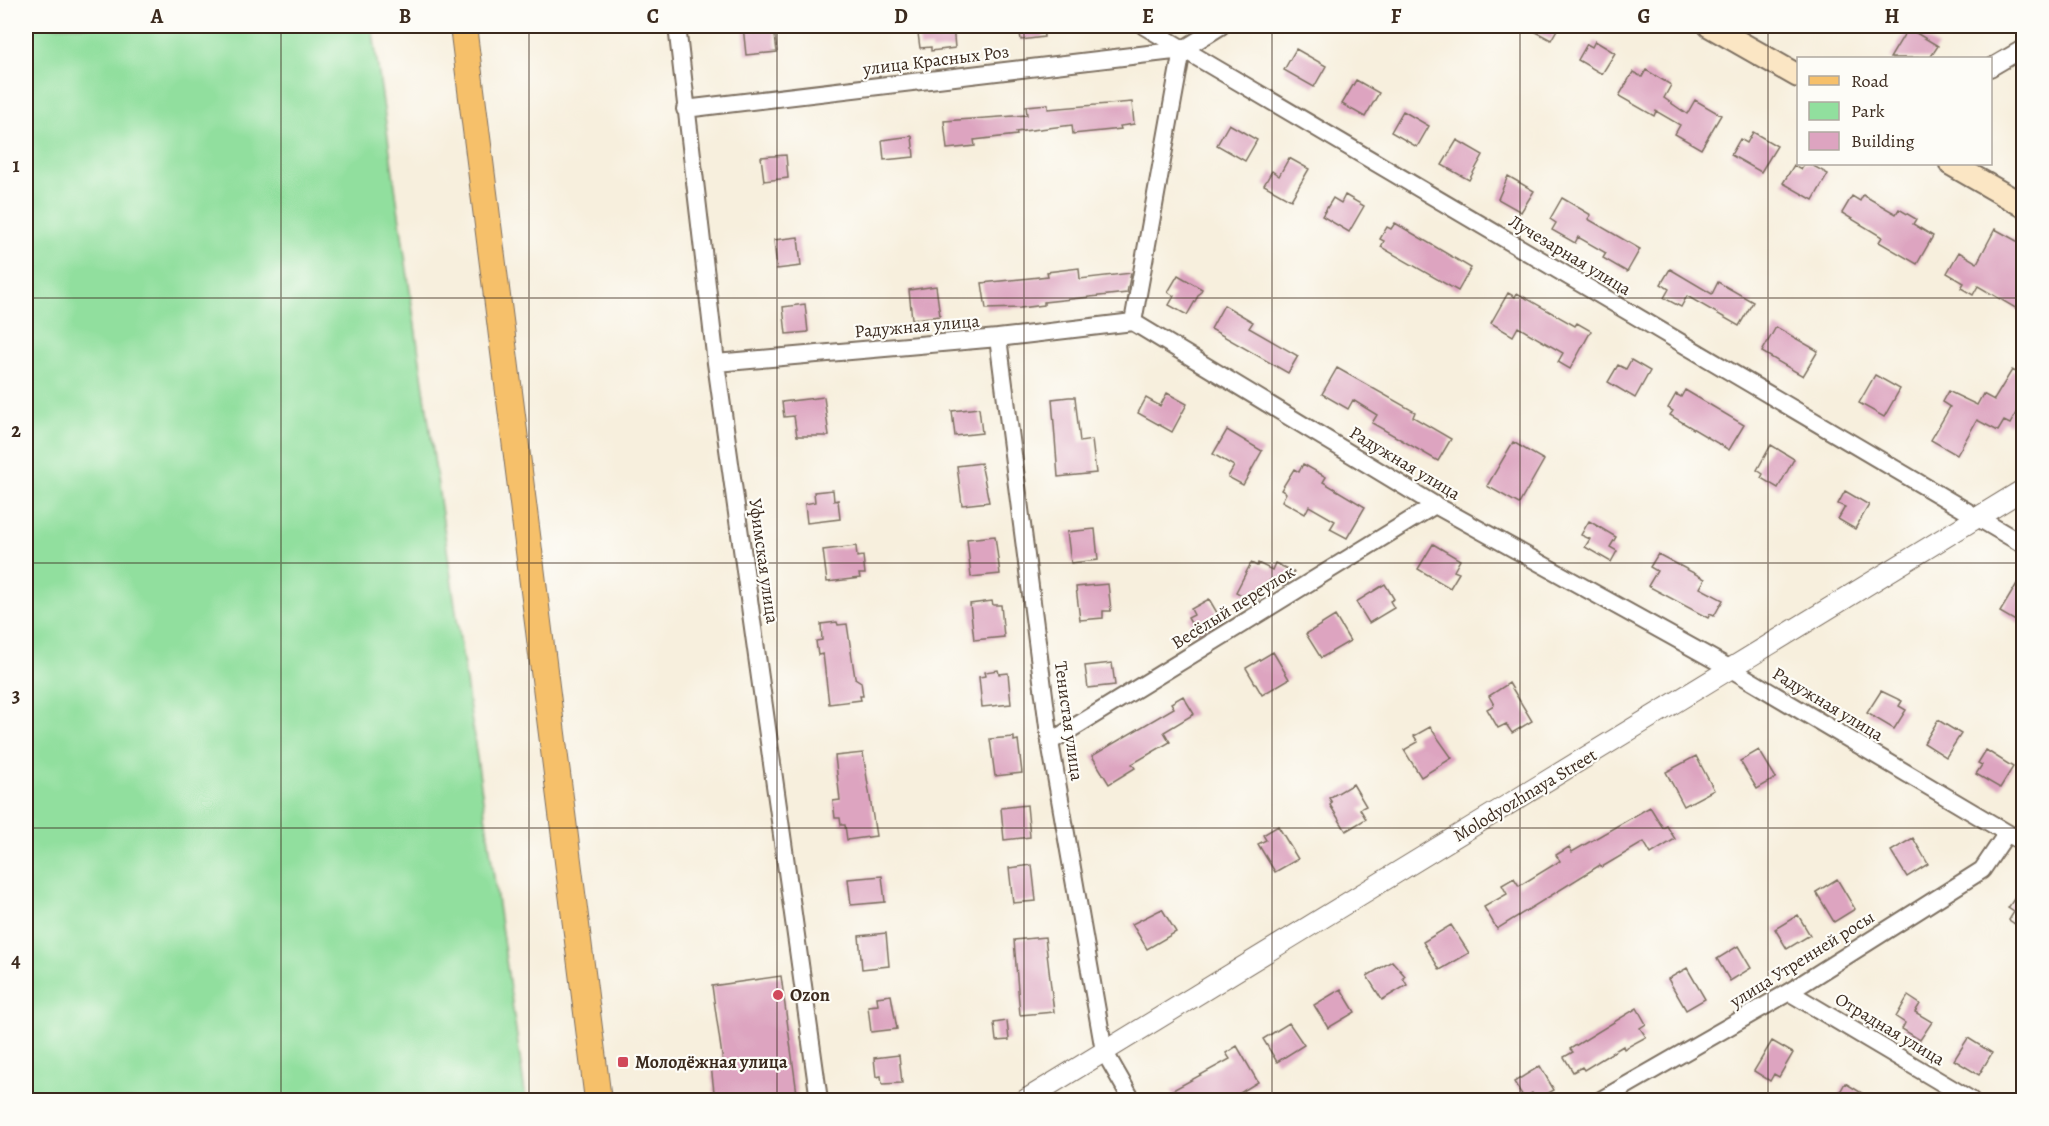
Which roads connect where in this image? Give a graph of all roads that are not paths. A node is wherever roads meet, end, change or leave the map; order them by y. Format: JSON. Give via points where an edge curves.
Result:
{"nodes":[{"id":1,"x":463,"y":26,"type":"edge"},
{"id":2,"x":677,"y":26,"type":"edge"},
{"id":3,"x":1144,"y":26,"type":"edge"},
{"id":4,"x":1221,"y":26,"type":"edge"},
{"id":5,"x":1710,"y":26,"type":"edge"},
{"id":6,"x":2024,"y":48,"type":"edge"},
{"id":7,"x":1182,"y":50,"type":"junction"},
{"id":8,"x":1992,"y":67,"type":"edge"},
{"id":9,"x":1797,"y":75,"type":"edge"},
{"id":10,"x":685,"y":109,"type":"junction"},
{"id":11,"x":1953,"y":165,"type":"edge"},
{"id":12,"x":2024,"y":206,"type":"edge"},
{"id":13,"x":1133,"y":322,"type":"junction"},
{"id":14,"x":998,"y":338,"type":"junction"},
{"id":15,"x":716,"y":363,"type":"junction"},
{"id":16,"x":2024,"y":489,"type":"edge"},
{"id":17,"x":1435,"y":505,"type":"junction"},
{"id":18,"x":1976,"y":518,"type":"junction"},
{"id":19,"x":2024,"y":545,"type":"edge"},
{"id":20,"x":1731,"y":669,"type":"junction"},
{"id":21,"x":1050,"y":742,"type":"junction"},
{"id":22,"x":2007,"y":833,"type":"junction"},
{"id":23,"x":2024,"y":843,"type":"edge"},
{"id":24,"x":1789,"y":992,"type":"junction"},
{"id":25,"x":1104,"y":1052,"type":"junction"},
{"id":26,"x":598,"y":1101,"type":"edge"},
{"id":27,"x":819,"y":1101,"type":"edge"},
{"id":28,"x":1025,"y":1101,"type":"edge"},
{"id":29,"x":1132,"y":1101,"type":"edge"},
{"id":30,"x":1601,"y":1101,"type":"edge"},
{"id":31,"x":1971,"y":1101,"type":"edge"}],
"edges":[{"from":1,"to":26,"type":"main road"},
{"from":2,"to":10,"type":"street","name":"Уфимская улица"},
{"from":3,"to":7,"type":"street","name":"Лучезарная улица"},
{"from":4,"to":7,"type":"street","name":"улица Красных Роз"},
{"from":5,"to":9,"type":"main road"},
{"from":6,"to":8,"type":"street"},
{"from":7,"to":10,"type":"street","name":"улица Красных Роз"},
{"from":7,"to":13,"type":"street"},
{"from":7,"to":18,"type":"street","name":"Лучезарная улица"},
{"from":10,"to":15,"type":"street","name":"Уфимская улица"},
{"from":11,"to":12,"type":"main road"},
{"from":13,"to":14,"type":"street","name":"Радужная улица"},
{"from":13,"to":17,"type":"street","name":"Радужная улица"},
{"from":14,"to":15,"type":"street","name":"Радужная улица"},
{"from":14,"to":21,"type":"street","name":"Тенистая улица"},
{"from":15,"to":27,"type":"street","name":"Уфимская улица"},
{"from":16,"to":18,"type":"street","name":"Molodyozhnaya Street"},
{"from":17,"to":20,"type":"street","name":"Радужная улица"},
{"from":17,"to":21,"type":"street","name":"Весёлый переулок"},
{"from":18,"to":19,"type":"street","name":"Лучезарная улица"},
{"from":18,"to":20,"type":"street","name":"Molodyozhnaya Street"},
{"from":20,"to":22,"type":"street","name":"Радужная улица"},
{"from":20,"to":25,"type":"street","name":"Molodyozhnaya Street"},
{"from":21,"to":25,"type":"street","name":"Тенистая улица"},
{"from":22,"to":23,"type":"street","name":"Радужная улица"},
{"from":22,"to":24,"type":"street","name":"улица Утренней росы","via":[[1982,870]]},
{"from":24,"to":30,"type":"street","name":"улица Утренней росы"},
{"from":24,"to":31,"type":"street","name":"Отрадная улица"},
{"from":25,"to":28,"type":"street","name":"Molodyozhnaya Street"},
{"from":25,"to":29,"type":"street","name":"Тенистая улица"}]}
